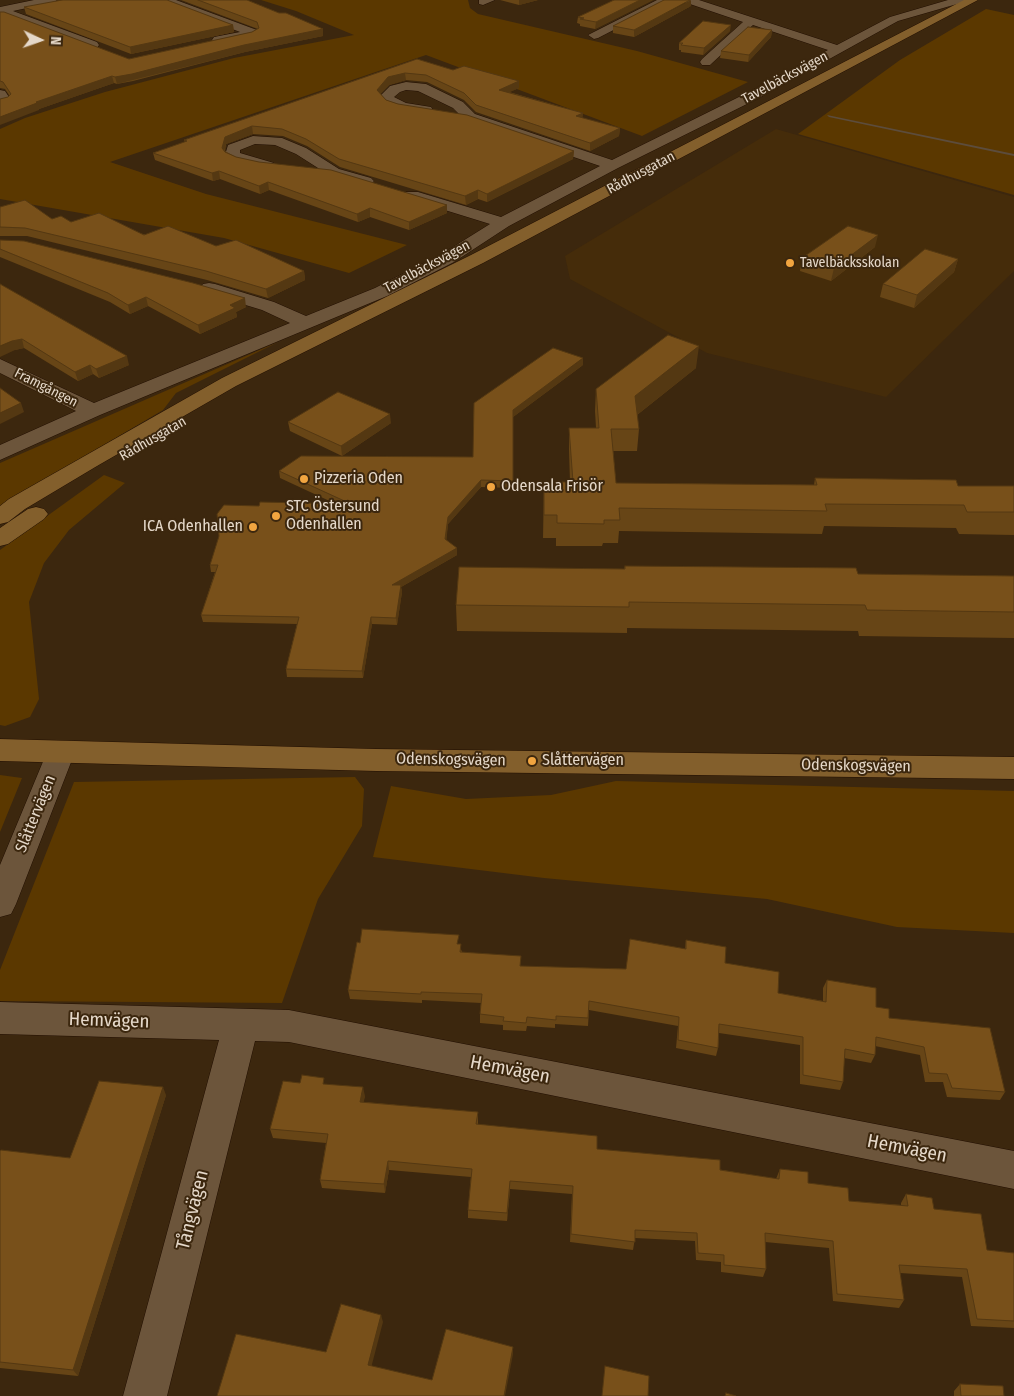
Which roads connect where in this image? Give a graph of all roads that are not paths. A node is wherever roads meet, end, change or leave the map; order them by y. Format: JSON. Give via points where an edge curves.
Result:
{"nodes":[{"id":1,"x":51,"y":0,"type":"edge"},
{"id":2,"x":166,"y":0,"type":"edge"},
{"id":3,"x":666,"y":0,"type":"edge"},
{"id":4,"x":688,"y":0,"type":"edge"},
{"id":5,"x":960,"y":0,"type":"edge"},
{"id":6,"x":972,"y":0,"type":"edge"},
{"id":7,"x":0,"y":10,"type":"edge"},
{"id":8,"x":750,"y":21,"type":"junction"},
{"id":9,"x":594,"y":35,"type":"edge"},
{"id":10,"x":205,"y":43,"type":"edge"},
{"id":11,"x":838,"y":49,"type":"junction"},
{"id":12,"x":104,"y":50,"type":"edge"},
{"id":13,"x":706,"y":62,"type":"edge"},
{"id":14,"x":0,"y":94,"type":"edge"},
{"id":15,"x":0,"y":102,"type":"edge"},
{"id":16,"x":470,"y":117,"type":"junction"},
{"id":17,"x":613,"y":165,"type":"junction"},
{"id":18,"x":285,"y":168,"type":"edge"},
{"id":19,"x":304,"y":170,"type":"edge"},
{"id":20,"x":334,"y":172,"type":"junction"},
{"id":21,"x":384,"y":186,"type":"edge"},
{"id":22,"x":402,"y":192,"type":"edge"},
{"id":23,"x":503,"y":223,"type":"junction"},
{"id":24,"x":192,"y":284,"type":"edge"},
{"id":25,"x":307,"y":334,"type":"junction"},
{"id":26,"x":0,"y":365,"type":"edge"},
{"id":27,"x":92,"y":411,"type":"junction"},
{"id":28,"x":0,"y":453,"type":"edge"},
{"id":29,"x":0,"y":517,"type":"edge"},
{"id":30,"x":0,"y":539,"type":"edge"},
{"id":31,"x":0,"y":739,"type":"edge"},
{"id":32,"x":0,"y":750,"type":"edge"},
{"id":33,"x":49,"y":751,"type":"junction"},
{"id":34,"x":1014,"y":768,"type":"edge"},
{"id":35,"x":0,"y":904,"type":"edge"},
{"id":36,"x":0,"y":1018,"type":"edge"},
{"id":37,"x":241,"y":1025,"type":"junction"},
{"id":38,"x":1014,"y":1170,"type":"edge"},
{"id":39,"x":145,"y":1396,"type":"edge"}],
"edges":[{"from":1,"to":7,"type":"street"},
{"from":2,"to":10,"type":"street","via":[[253,33]]},
{"from":3,"to":9,"type":"street"},
{"from":4,"to":8,"type":"street","name":"Tavelbäcksvägen"},
{"from":5,"to":11,"type":"street","name":"Tavelbäcksvägen","via":[[894,19]]},
{"from":6,"to":25,"type":"main road","name":"Rådhusgatan","via":[[476,259]]},
{"from":7,"to":12,"type":"street"},
{"from":8,"to":11,"type":"street","name":"Tavelbäcksvägen"},
{"from":8,"to":13,"type":"street"},
{"from":11,"to":17,"type":"street","name":"Tavelbäcksvägen"},
{"from":14,"to":15,"type":"street","via":[[4,100]]},
{"from":16,"to":16,"type":"street","via":[[452,102],[421,87],[395,89],[386,97],[404,107]]},
{"from":16,"to":17,"type":"street"},
{"from":17,"to":23,"type":"street","name":"Tavelbäcksvägen"},
{"from":18,"to":20,"type":"street","via":[[243,160],[232,155],[233,148],[253,140],[277,141],[301,150]]},
{"from":19,"to":20,"type":"street"},
{"from":20,"to":21,"type":"street"},
{"from":22,"to":23,"type":"street"},
{"from":23,"to":25,"type":"street","name":"Tavelbäcksvägen","via":[[448,258]]},
{"from":24,"to":25,"type":"street","via":[[280,310]]},
{"from":25,"to":27,"type":"street","name":"Tavelbäcksvägen"},
{"from":25,"to":29,"type":"main road","name":"Rådhusgatan","via":[[230,382],[136,433]]},
{"from":25,"to":30,"type":"main road","name":"Rådhusgatan","via":[[203,410],[103,468]]},
{"from":26,"to":27,"type":"street","name":"Framgången"},
{"from":27,"to":28,"type":"street","name":"Tavelbäcksvägen"},
{"from":31,"to":33,"type":"main road","name":"Odenskogsvägen"},
{"from":32,"to":33,"type":"main road","name":"Odenskogsvägen"},
{"from":33,"to":34,"type":"main road","name":"Odenskogsvägen","via":[[376,760]]},
{"from":33,"to":35,"type":"street","name":"Slåttervägen"},
{"from":36,"to":37,"type":"street","name":"Hemvägen"},
{"from":37,"to":38,"type":"street","name":"Hemvägen","via":[[289,1026]]},
{"from":37,"to":39,"type":"street","name":"Tångvägen"}]}
